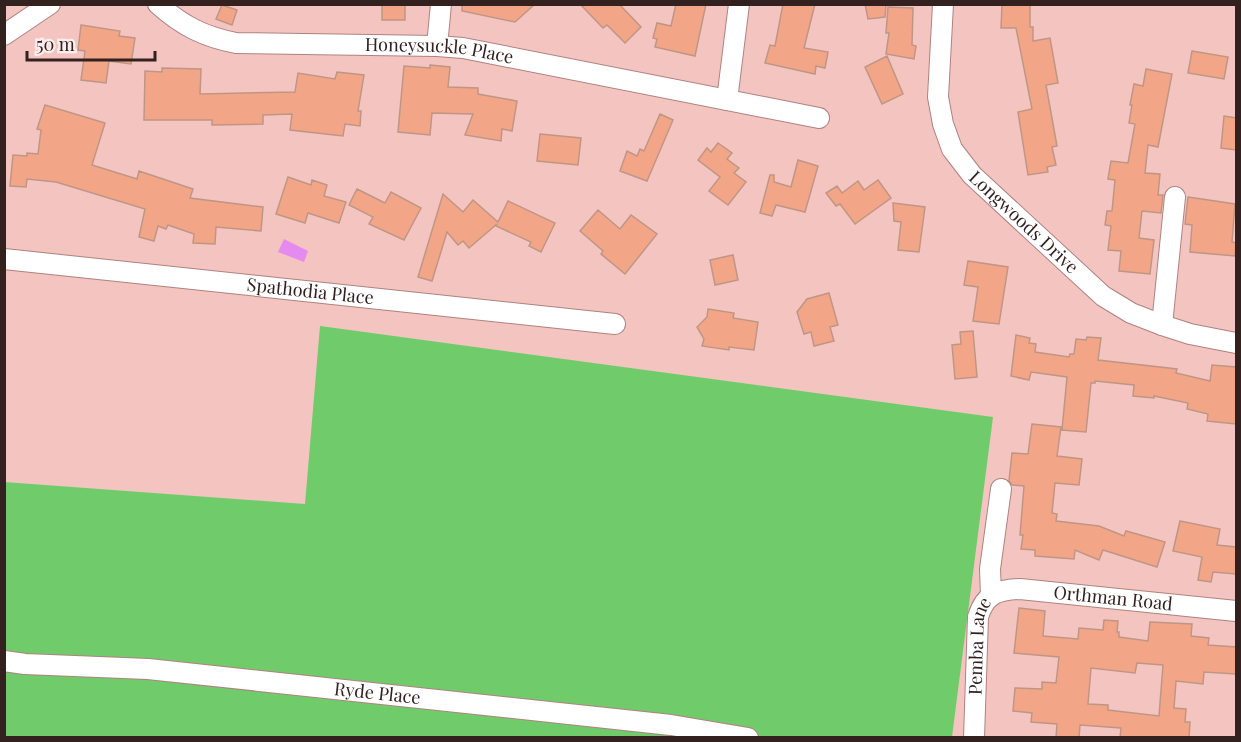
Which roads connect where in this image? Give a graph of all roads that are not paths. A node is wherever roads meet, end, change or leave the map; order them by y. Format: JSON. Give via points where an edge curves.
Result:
{"nodes":[{"id":1,"x":50,"y":4,"type":"edge"},
{"id":2,"x":158,"y":4,"type":"edge"},
{"id":3,"x":441,"y":4,"type":"edge"},
{"id":4,"x":739,"y":4,"type":"edge"},
{"id":5,"x":943,"y":4,"type":"edge"},
{"id":6,"x":4,"y":35,"type":"edge"},
{"id":7,"x":437,"y":46,"type":"junction"},
{"id":8,"x":727,"y":100,"type":"junction"},
{"id":9,"x":819,"y":118,"type":"dead end"},
{"id":10,"x":1174,"y":197,"type":"dead end"},
{"id":11,"x":4,"y":259,"type":"edge"},
{"id":12,"x":615,"y":324,"type":"dead end"},
{"id":13,"x":1162,"y":325,"type":"junction"},
{"id":14,"x":1236,"y":343,"type":"edge"},
{"id":15,"x":1001,"y":489,"type":"dead end"},
{"id":16,"x":991,"y":595,"type":"junction"},
{"id":17,"x":1236,"y":611,"type":"edge"},
{"id":18,"x":4,"y":661,"type":"edge"},
{"id":19,"x":748,"y":738,"type":"edge"},
{"id":20,"x":974,"y":738,"type":"edge"}],
"edges":[{"from":1,"to":6,"type":"street"},
{"from":2,"to":7,"type":"street","name":"Honeysuckle Place","via":[[186,27],[236,43]]},
{"from":3,"to":7,"type":"street"},
{"from":4,"to":8,"type":"street"},
{"from":5,"to":13,"type":"street","name":"Longwoods Drive","via":[[938,97],[952,149],[972,175],[1103,296]]},
{"from":7,"to":8,"type":"street","name":"Honeysuckle Place"},
{"from":8,"to":9,"type":"street","name":"Honeysuckle Place"},
{"from":10,"to":13,"type":"street"},
{"from":11,"to":12,"type":"street","name":"Spathodia Place"},
{"from":13,"to":14,"type":"street","name":"Longwoods Drive"},
{"from":15,"to":16,"type":"street","name":"Pemba Lane","via":[[990,569]]},
{"from":16,"to":17,"type":"street","name":"Orthman Road","via":[[1020,589]]},
{"from":16,"to":20,"type":"street","name":"Pemba Lane","via":[[982,603],[978,617]]},
{"from":18,"to":19,"type":"street","name":"Ryde Place","via":[[224,676],[671,725]]}]}
